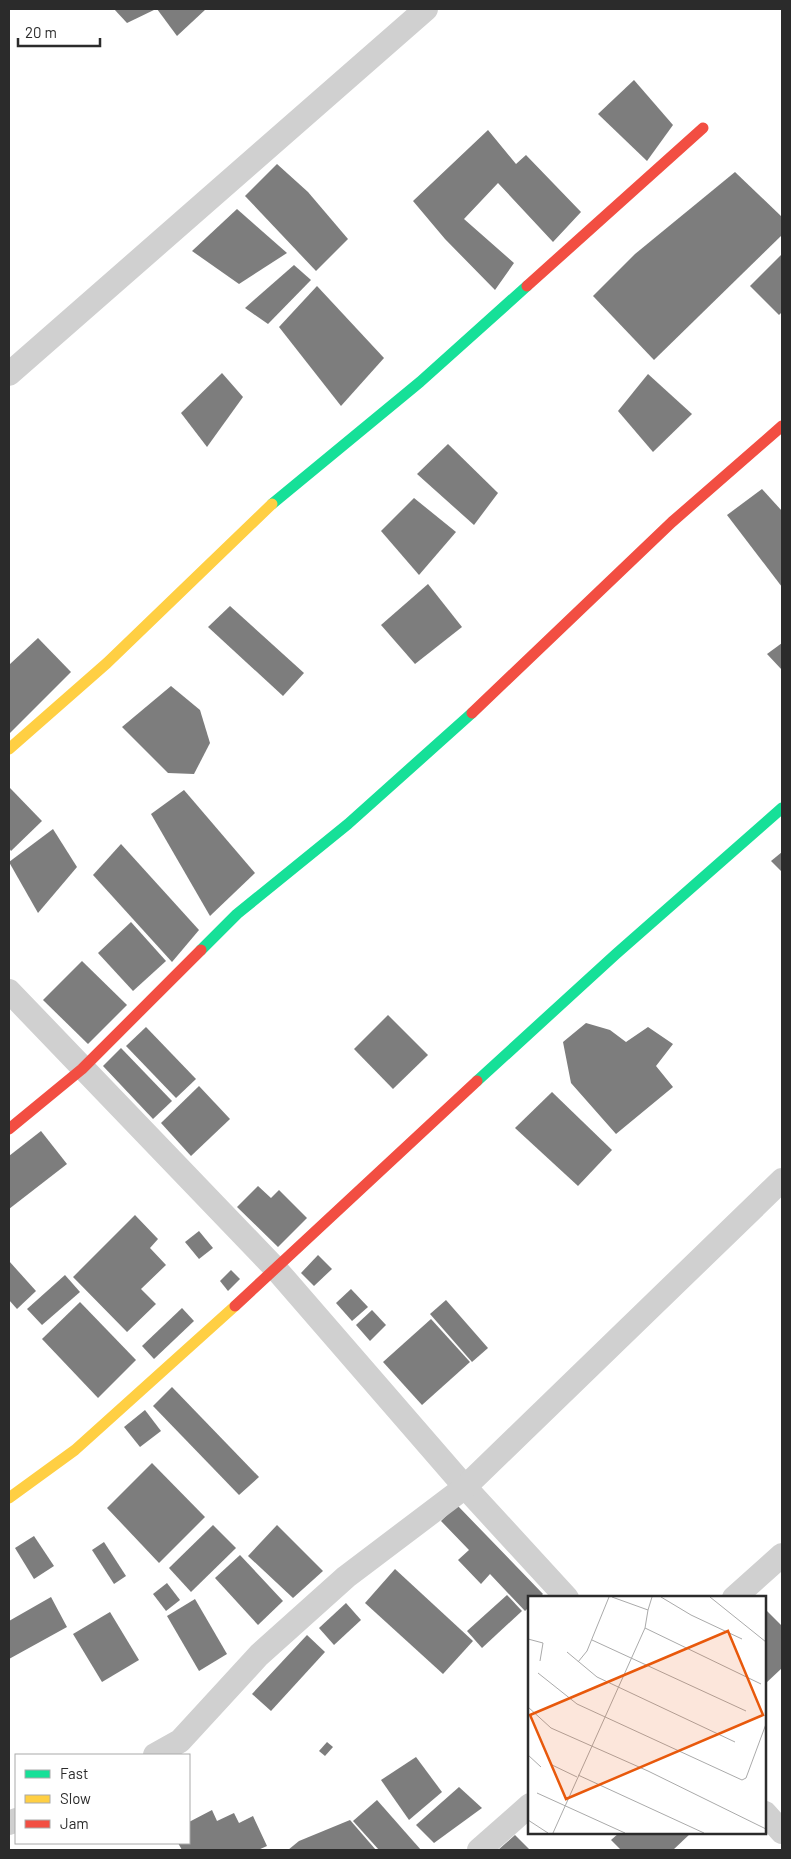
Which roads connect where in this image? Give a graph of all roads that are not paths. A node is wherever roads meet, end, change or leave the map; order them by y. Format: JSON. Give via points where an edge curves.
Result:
{"nodes":[{"id":1,"x":426,"y":9,"type":"edge"},
{"id":2,"x":703,"y":128,"type":"dead end"},
{"id":3,"x":9,"y":374,"type":"edge"},
{"id":4,"x":782,"y":426,"type":"edge"},
{"id":5,"x":9,"y":749,"type":"edge"},
{"id":6,"x":782,"y":808,"type":"edge"},
{"id":7,"x":9,"y":991,"type":"edge"},
{"id":8,"x":82,"y":1068,"type":"junction"},
{"id":9,"x":9,"y":1129,"type":"edge"},
{"id":10,"x":782,"y":1180,"type":"edge"},
{"id":11,"x":275,"y":1268,"type":"junction"},
{"id":12,"x":465,"y":1487,"type":"junction"},
{"id":13,"x":9,"y":1498,"type":"edge"},
{"id":14,"x":782,"y":1555,"type":"edge"},
{"id":15,"x":565,"y":1596,"type":"edge"},
{"id":16,"x":736,"y":1596,"type":"edge"},
{"id":17,"x":157,"y":1754,"type":"edge"},
{"id":18,"x":528,"y":1807,"type":"edge"},
{"id":19,"x":766,"y":1814,"type":"edge"},
{"id":20,"x":782,"y":1832,"type":"edge"},
{"id":21,"x":479,"y":1850,"type":"edge"}],
"edges":[{"from":1,"to":3,"type":"street"},
{"from":2,"to":5,"type":"street","via":[[420,382],[270,506],[107,663]]},
{"from":4,"to":8,"type":"street","via":[[672,522],[517,672],[348,824],[238,914]]},
{"from":6,"to":11,"type":"street","via":[[616,954]]},
{"from":7,"to":8,"type":"street"},
{"from":8,"to":9,"type":"street"},
{"from":8,"to":11,"type":"street"},
{"from":10,"to":12,"type":"street"},
{"from":11,"to":12,"type":"street"},
{"from":11,"to":13,"type":"street","via":[[89,1438]]},
{"from":12,"to":15,"type":"street"},
{"from":12,"to":17,"type":"street","via":[[346,1577],[259,1655],[180,1741]]},
{"from":14,"to":16,"type":"street"},
{"from":18,"to":21,"type":"street"},
{"from":19,"to":20,"type":"street"}]}
